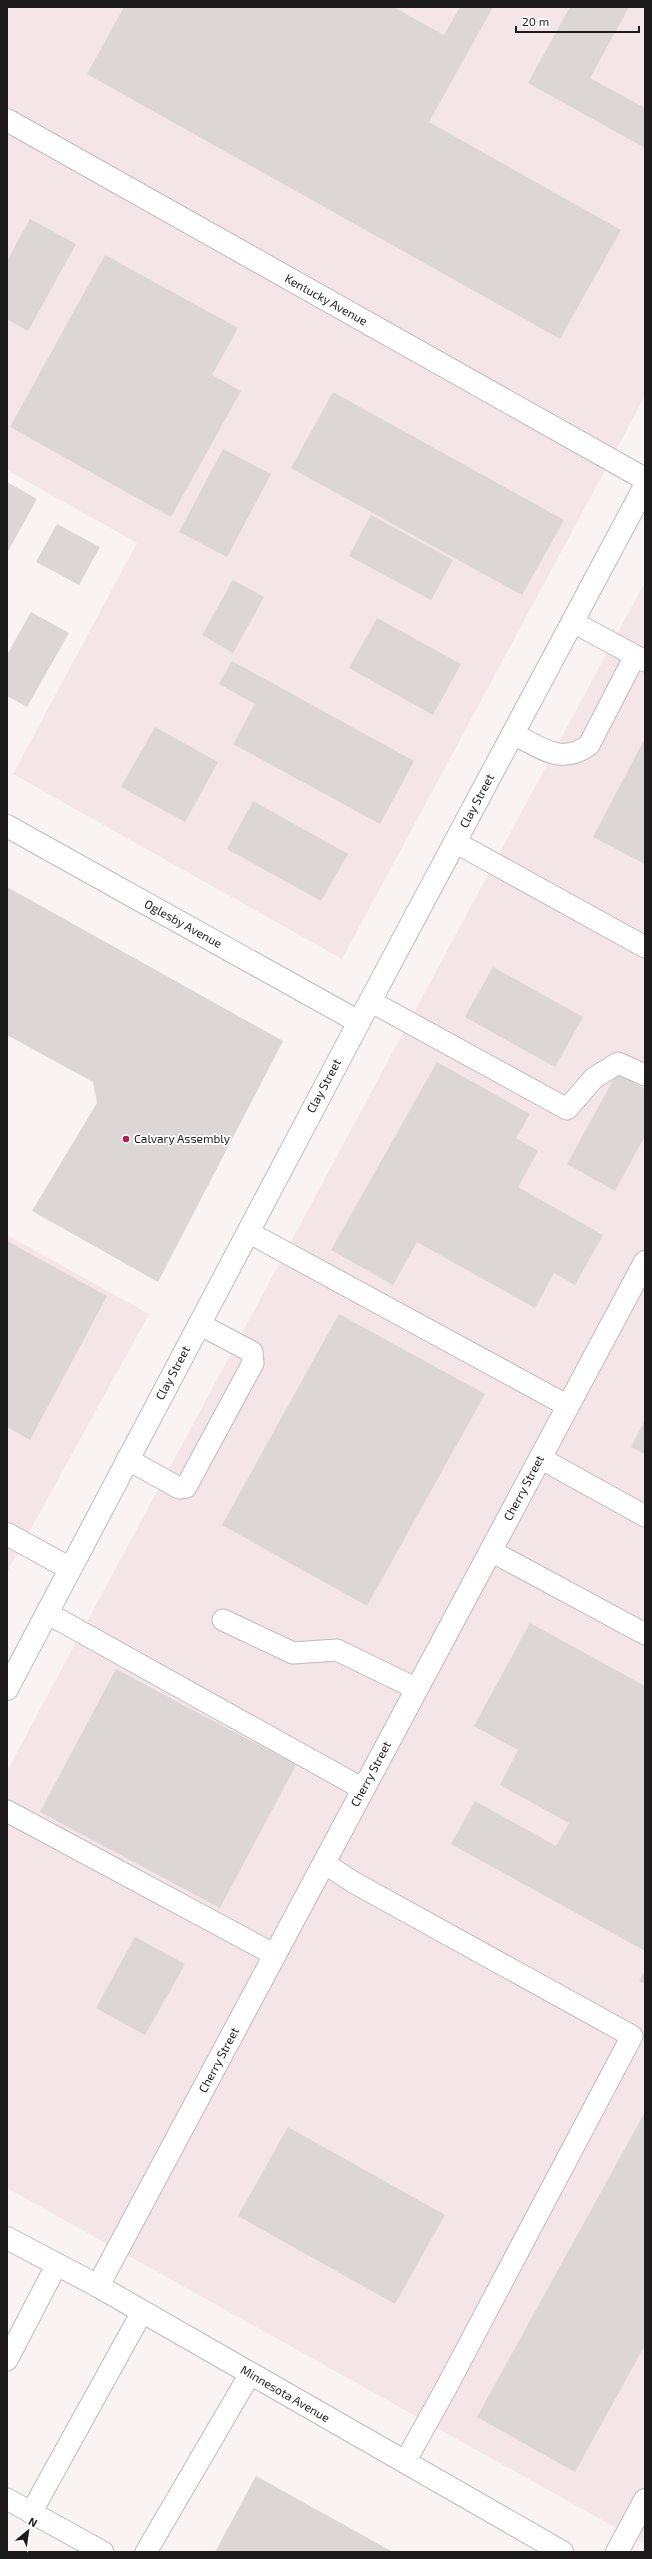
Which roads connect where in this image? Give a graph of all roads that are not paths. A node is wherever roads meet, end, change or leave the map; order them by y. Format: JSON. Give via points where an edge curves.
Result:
{"nodes":[{"id":1,"x":7,"y":120,"type":"edge"},
{"id":2,"x":645,"y":480,"type":"edge"},
{"id":3,"x":645,"y":486,"type":"edge"},
{"id":4,"x":573,"y":622,"type":"junction"},
{"id":5,"x":640,"y":658,"type":"edge"},
{"id":6,"x":513,"y":734,"type":"junction"},
{"id":7,"x":7,"y":826,"type":"edge"},
{"id":8,"x":455,"y":842,"type":"junction"},
{"id":9,"x":645,"y":947,"type":"edge"},
{"id":10,"x":370,"y":1001,"type":"junction"},
{"id":11,"x":359,"y":1022,"type":"junction"},
{"id":12,"x":645,"y":1075,"type":"edge"},
{"id":13,"x":248,"y":1232,"type":"junction"},
{"id":14,"x":645,"y":1262,"type":"edge"},
{"id":15,"x":199,"y":1324,"type":"junction"},
{"id":16,"x":568,"y":1406,"type":"junction"},
{"id":17,"x":540,"y":1458,"type":"junction"},
{"id":18,"x":127,"y":1459,"type":"junction"},
{"id":19,"x":645,"y":1516,"type":"edge"},
{"id":20,"x":7,"y":1534,"type":"edge"},
{"id":21,"x":491,"y":1551,"type":"junction"},
{"id":22,"x":69,"y":1568,"type":"junction"},
{"id":23,"x":47,"y":1613,"type":"junction"},
{"id":24,"x":223,"y":1620,"type":"dead end"},
{"id":25,"x":645,"y":1634,"type":"edge"},
{"id":26,"x":7,"y":1689,"type":"edge"},
{"id":27,"x":417,"y":1689,"type":"junction"},
{"id":28,"x":363,"y":1789,"type":"junction"},
{"id":29,"x":7,"y":1811,"type":"edge"},
{"id":30,"x":324,"y":1863,"type":"junction"},
{"id":31,"x":275,"y":1955,"type":"junction"},
{"id":32,"x":7,"y":2238,"type":"edge"},
{"id":33,"x":57,"y":2264,"type":"junction"},
{"id":34,"x":98,"y":2286,"type":"junction"},
{"id":35,"x":142,"y":2312,"type":"junction"},
{"id":36,"x":7,"y":2360,"type":"edge"},
{"id":37,"x":250,"y":2374,"type":"junction"},
{"id":38,"x":404,"y":2462,"type":"junction"},
{"id":39,"x":7,"y":2499,"type":"edge"},
{"id":40,"x":645,"y":2500,"type":"edge"},
{"id":41,"x":31,"y":2513,"type":"junction"},
{"id":42,"x":103,"y":2552,"type":"edge"},
{"id":43,"x":146,"y":2552,"type":"edge"},
{"id":44,"x":562,"y":2552,"type":"edge"},
{"id":45,"x":617,"y":2552,"type":"edge"}],
"edges":[{"from":1,"to":2,"type":"street","name":"Kentucky Avenue"},
{"from":3,"to":4,"type":"street","name":"Clay Street"},
{"from":4,"to":5,"type":"lane"},
{"from":4,"to":6,"type":"street","name":"Clay Street"},
{"from":5,"to":6,"type":"lane","via":[[589,745],[577,754],[561,756]]},
{"from":6,"to":8,"type":"street","name":"Clay Street"},
{"from":7,"to":11,"type":"street","name":"Oglesby Avenue"},
{"from":8,"to":9,"type":"lane"},
{"from":8,"to":10,"type":"street","name":"Clay Street"},
{"from":10,"to":11,"type":"street","name":"Clay Street"},
{"from":10,"to":12,"type":"lane","via":[[567,1109],[594,1078],[618,1063]]},
{"from":11,"to":13,"type":"street","name":"Clay Street"},
{"from":13,"to":15,"type":"street","name":"Clay Street"},
{"from":13,"to":16,"type":"lane"},
{"from":14,"to":16,"type":"street","name":"Cherry Street"},
{"from":15,"to":18,"type":"street","name":"Clay Street"},
{"from":15,"to":18,"type":"lane","via":[[252,1352],[253,1363],[186,1487],[179,1488]]},
{"from":16,"to":17,"type":"street","name":"Cherry Street"},
{"from":17,"to":19,"type":"lane"},
{"from":17,"to":21,"type":"street","name":"Cherry Street"},
{"from":18,"to":22,"type":"street","name":"Clay Street"},
{"from":20,"to":22,"type":"street"},
{"from":21,"to":25,"type":"lane"},
{"from":21,"to":27,"type":"street","name":"Cherry Street"},
{"from":22,"to":23,"type":"street","name":"Clay Street"},
{"from":23,"to":26,"type":"street","name":"Clay Street"},
{"from":23,"to":28,"type":"lane"},
{"from":24,"to":27,"type":"lane","via":[[293,1653],[337,1650]]},
{"from":27,"to":28,"type":"street","name":"Cherry Street"},
{"from":28,"to":30,"type":"street","name":"Cherry Street"},
{"from":29,"to":31,"type":"lane"},
{"from":30,"to":31,"type":"street","name":"Cherry Street"},
{"from":30,"to":38,"type":"lane","via":[[353,1882],[632,2036],[445,2390]]},
{"from":31,"to":34,"type":"street","name":"Cherry Street"},
{"from":32,"to":33,"type":"street","name":"Minnesota Avenue"},
{"from":33,"to":34,"type":"street","name":"Minnesota Avenue"},
{"from":33,"to":36,"type":"lane"},
{"from":34,"to":35,"type":"street","name":"Minnesota Avenue"},
{"from":35,"to":37,"type":"street","name":"Minnesota Avenue"},
{"from":35,"to":41,"type":"lane"},
{"from":37,"to":38,"type":"street","name":"Minnesota Avenue"},
{"from":37,"to":43,"type":"lane"},
{"from":38,"to":44,"type":"street","name":"Minnesota Avenue"},
{"from":39,"to":41,"type":"lane"},
{"from":40,"to":45,"type":"street"},
{"from":41,"to":42,"type":"lane"}]}
